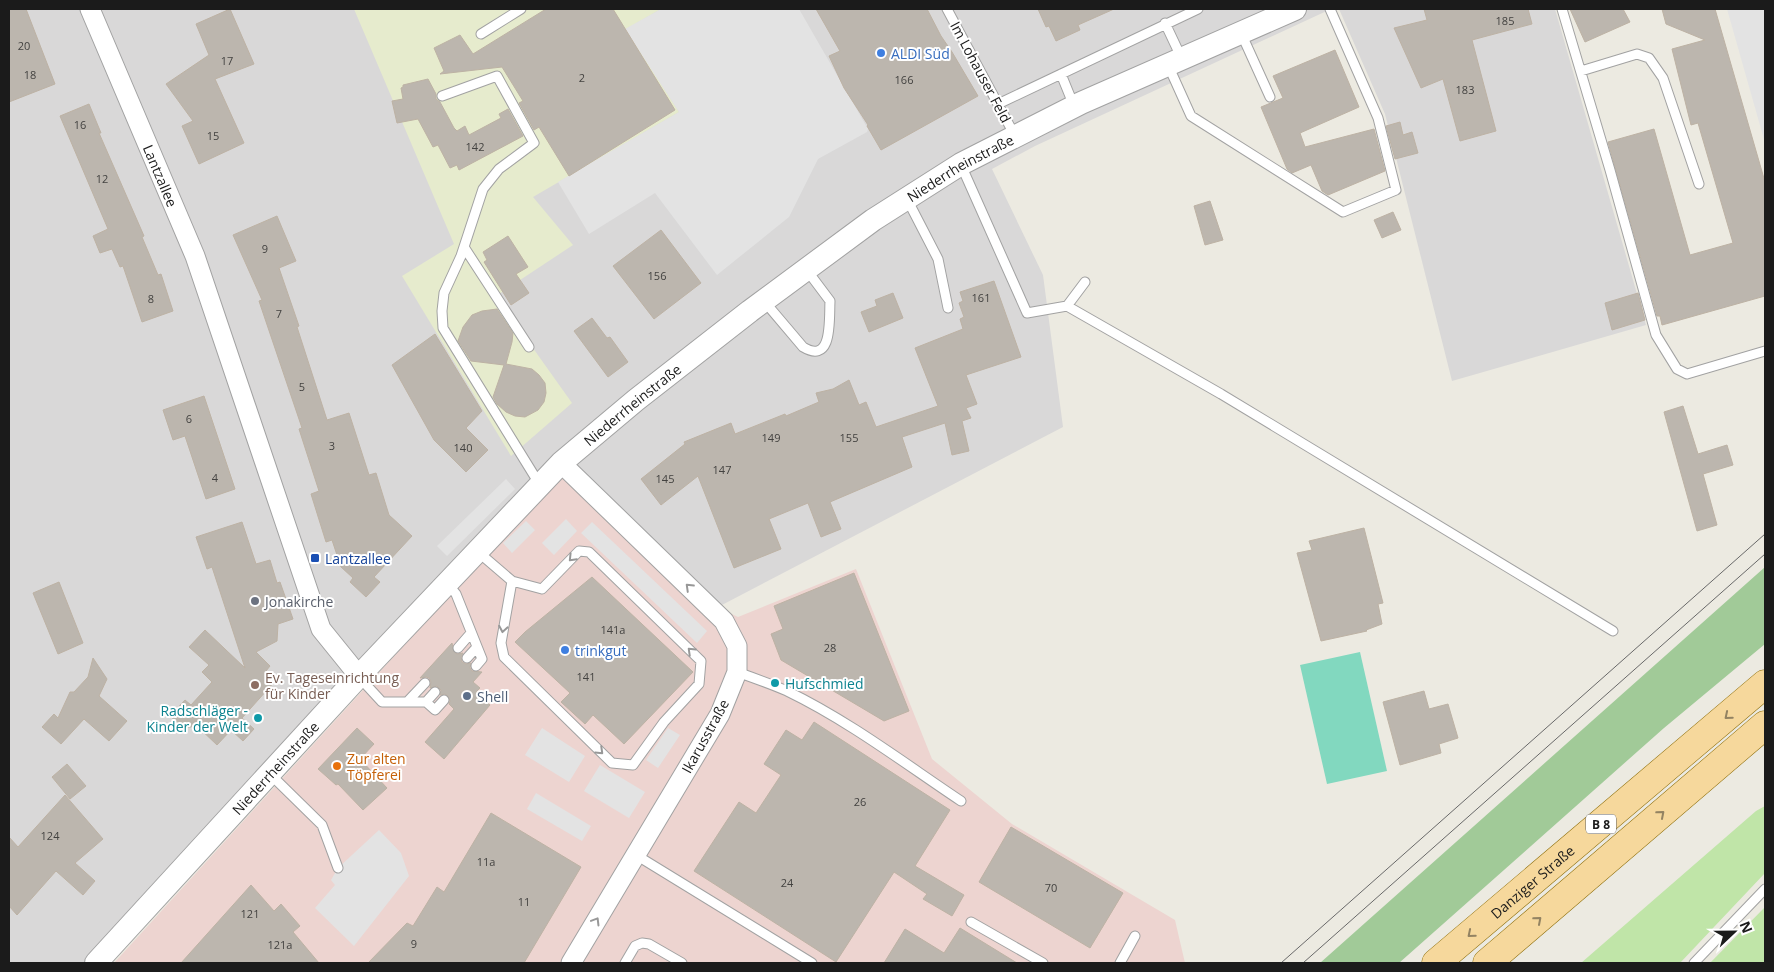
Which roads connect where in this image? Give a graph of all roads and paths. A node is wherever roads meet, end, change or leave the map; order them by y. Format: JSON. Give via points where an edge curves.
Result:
{"nodes":[{"id":1,"x":90,"y":9,"type":"edge"},
{"id":2,"x":521,"y":9,"type":"edge"},
{"id":3,"x":947,"y":9,"type":"edge"},
{"id":4,"x":1198,"y":9,"type":"edge"},
{"id":5,"x":1295,"y":9,"type":"edge"},
{"id":6,"x":1330,"y":9,"type":"edge"},
{"id":7,"x":1562,"y":9,"type":"edge"},
{"id":8,"x":1270,"y":14,"type":"edge"},
{"id":9,"x":1165,"y":23,"type":"junction"},
{"id":10,"x":1241,"y":33,"type":"junction"},
{"id":11,"x":481,"y":34,"type":"dead end"},
{"id":12,"x":1175,"y":62,"type":"junction"},
{"id":13,"x":1581,"y":71,"type":"junction"},
{"id":14,"x":1061,"y":74,"type":"junction"},
{"id":15,"x":442,"y":96,"type":"dead end"},
{"id":16,"x":1270,"y":97,"type":"dead end"},
{"id":17,"x":998,"y":104,"type":"junction"},
{"id":18,"x":1074,"y":107,"type":"junction"},
{"id":19,"x":1015,"y":136,"type":"junction"},
{"id":20,"x":961,"y":164,"type":"junction"},
{"id":21,"x":1699,"y":184,"type":"dead end"},
{"id":22,"x":907,"y":198,"type":"junction"},
{"id":23,"x":464,"y":247,"type":"junction"},
{"id":24,"x":806,"y":269,"type":"junction"},
{"id":25,"x":1086,"y":282,"type":"dead end"},
{"id":26,"x":764,"y":300,"type":"junction"},
{"id":27,"x":1067,"y":306,"type":"junction"},
{"id":28,"x":948,"y":308,"type":"dead end"},
{"id":29,"x":529,"y":347,"type":"dead end"},
{"id":30,"x":1765,"y":351,"type":"edge"},
{"id":31,"x":561,"y":463,"type":"junction"},
{"id":32,"x":540,"y":485,"type":"junction"},
{"id":33,"x":477,"y":551,"type":"junction"},
{"id":34,"x":512,"y":581,"type":"junction"},
{"id":35,"x":446,"y":583,"type":"junction"},
{"id":36,"x":1613,"y":631,"type":"dead end"},
{"id":37,"x":472,"y":634,"type":"junction"},
{"id":38,"x":477,"y":647,"type":"junction"},
{"id":39,"x":458,"y":648,"type":"dead end"},
{"id":40,"x":468,"y":658,"type":"dead end"},
{"id":41,"x":476,"y":666,"type":"dead end"},
{"id":42,"x":738,"y":672,"type":"junction"},
{"id":43,"x":359,"y":676,"type":"junction"},
{"id":44,"x":425,"y":683,"type":"dead end"},
{"id":45,"x":1765,"y":684,"type":"edge"},
{"id":46,"x":435,"y":692,"type":"dead end"},
{"id":47,"x":444,"y":700,"type":"dead end"},
{"id":48,"x":407,"y":702,"type":"junction"},
{"id":49,"x":426,"y":702,"type":"junction"},
{"id":50,"x":1765,"y":725,"type":"edge"},
{"id":51,"x":270,"y":774,"type":"junction"},
{"id":52,"x":961,"y":801,"type":"dead end"},
{"id":53,"x":636,"y":855,"type":"junction"},
{"id":54,"x":338,"y":868,"type":"dead end"},
{"id":55,"x":1765,"y":889,"type":"edge"},
{"id":56,"x":971,"y":922,"type":"dead end"},
{"id":57,"x":1135,"y":936,"type":"dead end"},
{"id":58,"x":96,"y":963,"type":"edge"},
{"id":59,"x":570,"y":963,"type":"edge"},
{"id":60,"x":625,"y":963,"type":"edge"},
{"id":61,"x":682,"y":963,"type":"edge"},
{"id":62,"x":812,"y":963,"type":"edge"},
{"id":63,"x":1043,"y":963,"type":"edge"},
{"id":64,"x":1120,"y":963,"type":"edge"},
{"id":65,"x":1436,"y":963,"type":"edge"},
{"id":66,"x":1487,"y":963,"type":"edge"},
{"id":67,"x":1694,"y":963,"type":"edge"}],
"edges":[{"from":1,"to":43,"type":"street","name":"Lantzallee","via":[[195,256],[321,629]]},
{"from":2,"to":11,"type":"lane"},
{"from":3,"to":17,"type":"lane","name":"Im Lohauser Feld"},
{"from":4,"to":9,"type":"lane"},
{"from":5,"to":8,"type":"street","name":"Niederrheinstraße"},
{"from":6,"to":12,"type":"lane","via":[[1378,118],[1396,190],[1343,212],[1191,116]]},
{"from":7,"to":13,"type":"lane"},
{"from":8,"to":10,"type":"street","name":"Niederrheinstraße"},
{"from":9,"to":12,"type":"lane"},
{"from":9,"to":14,"type":"lane"},
{"from":10,"to":12,"type":"street","name":"Niederrheinstraße"},
{"from":10,"to":16,"type":"lane"},
{"from":12,"to":18,"type":"street","name":"Niederrheinstraße"},
{"from":13,"to":21,"type":"lane","via":[[1637,54],[1648,58],[1663,78]]},
{"from":13,"to":30,"type":"lane","via":[[1656,335],[1677,370],[1687,374]]},
{"from":14,"to":17,"type":"lane"},
{"from":14,"to":18,"type":"lane"},
{"from":15,"to":23,"type":"lane","via":[[497,76],[534,143],[499,168],[483,189]]},
{"from":17,"to":19,"type":"lane","name":"Im Lohauser Feld"},
{"from":18,"to":19,"type":"street","name":"Niederrheinstraße"},
{"from":19,"to":20,"type":"street","name":"Niederrheinstraße"},
{"from":20,"to":22,"type":"street","name":"Niederrheinstraße"},
{"from":20,"to":27,"type":"lane","via":[[1026,313]]},
{"from":22,"to":24,"type":"street","name":"Niederrheinstraße"},
{"from":22,"to":28,"type":"lane","via":[[938,260]]},
{"from":23,"to":29,"type":"lane"},
{"from":23,"to":32,"type":"lane","via":[[444,294],[444,328]]},
{"from":24,"to":26,"type":"street","name":"Niederrheinstraße"},
{"from":24,"to":26,"type":"lane","via":[[830,301],[827,341],[819,352],[803,347]]},
{"from":25,"to":27,"type":"lane"},
{"from":26,"to":31,"type":"street","name":"Niederrheinstraße"},
{"from":27,"to":36,"type":"lane","via":[[1221,394]]},
{"from":31,"to":32,"type":"street","name":"Niederrheinstraße"},
{"from":42,"to":31,"type":"street","name":"Ikarusstraße","one_way":true,"via":[[737,646],[724,621]]},
{"from":32,"to":33,"type":"street","name":"Niederrheinstraße"},
{"from":33,"to":34,"type":"lane"},
{"from":33,"to":35,"type":"street","name":"Niederrheinstraße"},
{"from":34,"to":34,"type":"lane","one_way":true,"via":[[501,643],[504,657],[612,763],[634,765],[664,722],[699,684],[701,661],[589,552],[579,551],[542,589]]},
{"from":35,"to":37,"type":"lane","via":[[456,594]]},
{"from":35,"to":43,"type":"street","name":"Niederrheinstraße"},
{"from":37,"to":38,"type":"lane"},
{"from":37,"to":39,"type":"lane"},
{"from":38,"to":40,"type":"lane"},
{"from":38,"to":41,"type":"lane","via":[[482,660]]},
{"from":42,"to":52,"type":"lane","via":[[786,690],[821,710]]},
{"from":42,"to":53,"type":"street","name":"Ikarusstraße","via":[[720,714]]},
{"from":43,"to":48,"type":"lane","via":[[382,702]]},
{"from":43,"to":51,"type":"street","name":"Niederrheinstraße"},
{"from":44,"to":48,"type":"lane"},
{"from":45,"to":65,"type":"main road","name":"Danziger Straße","number":"B 8","one_way":true},
{"from":46,"to":49,"type":"lane"},
{"from":47,"to":49,"type":"lane","via":[[435,710]]},
{"from":48,"to":49,"type":"lane"},
{"from":66,"to":50,"type":"main road","number":"B 8","one_way":true},
{"from":51,"to":54,"type":"lane","via":[[322,825]]},
{"from":51,"to":58,"type":"street","name":"Niederrheinstraße"},
{"from":59,"to":53,"type":"street","name":"Ikarusstraße","one_way":true},
{"from":53,"to":62,"type":"lane"},
{"from":55,"to":67,"type":"lane"},
{"from":56,"to":63,"type":"lane"},
{"from":57,"to":64,"type":"lane"},
{"from":60,"to":61,"type":"lane","via":[[635,946],[642,943]]}]}
